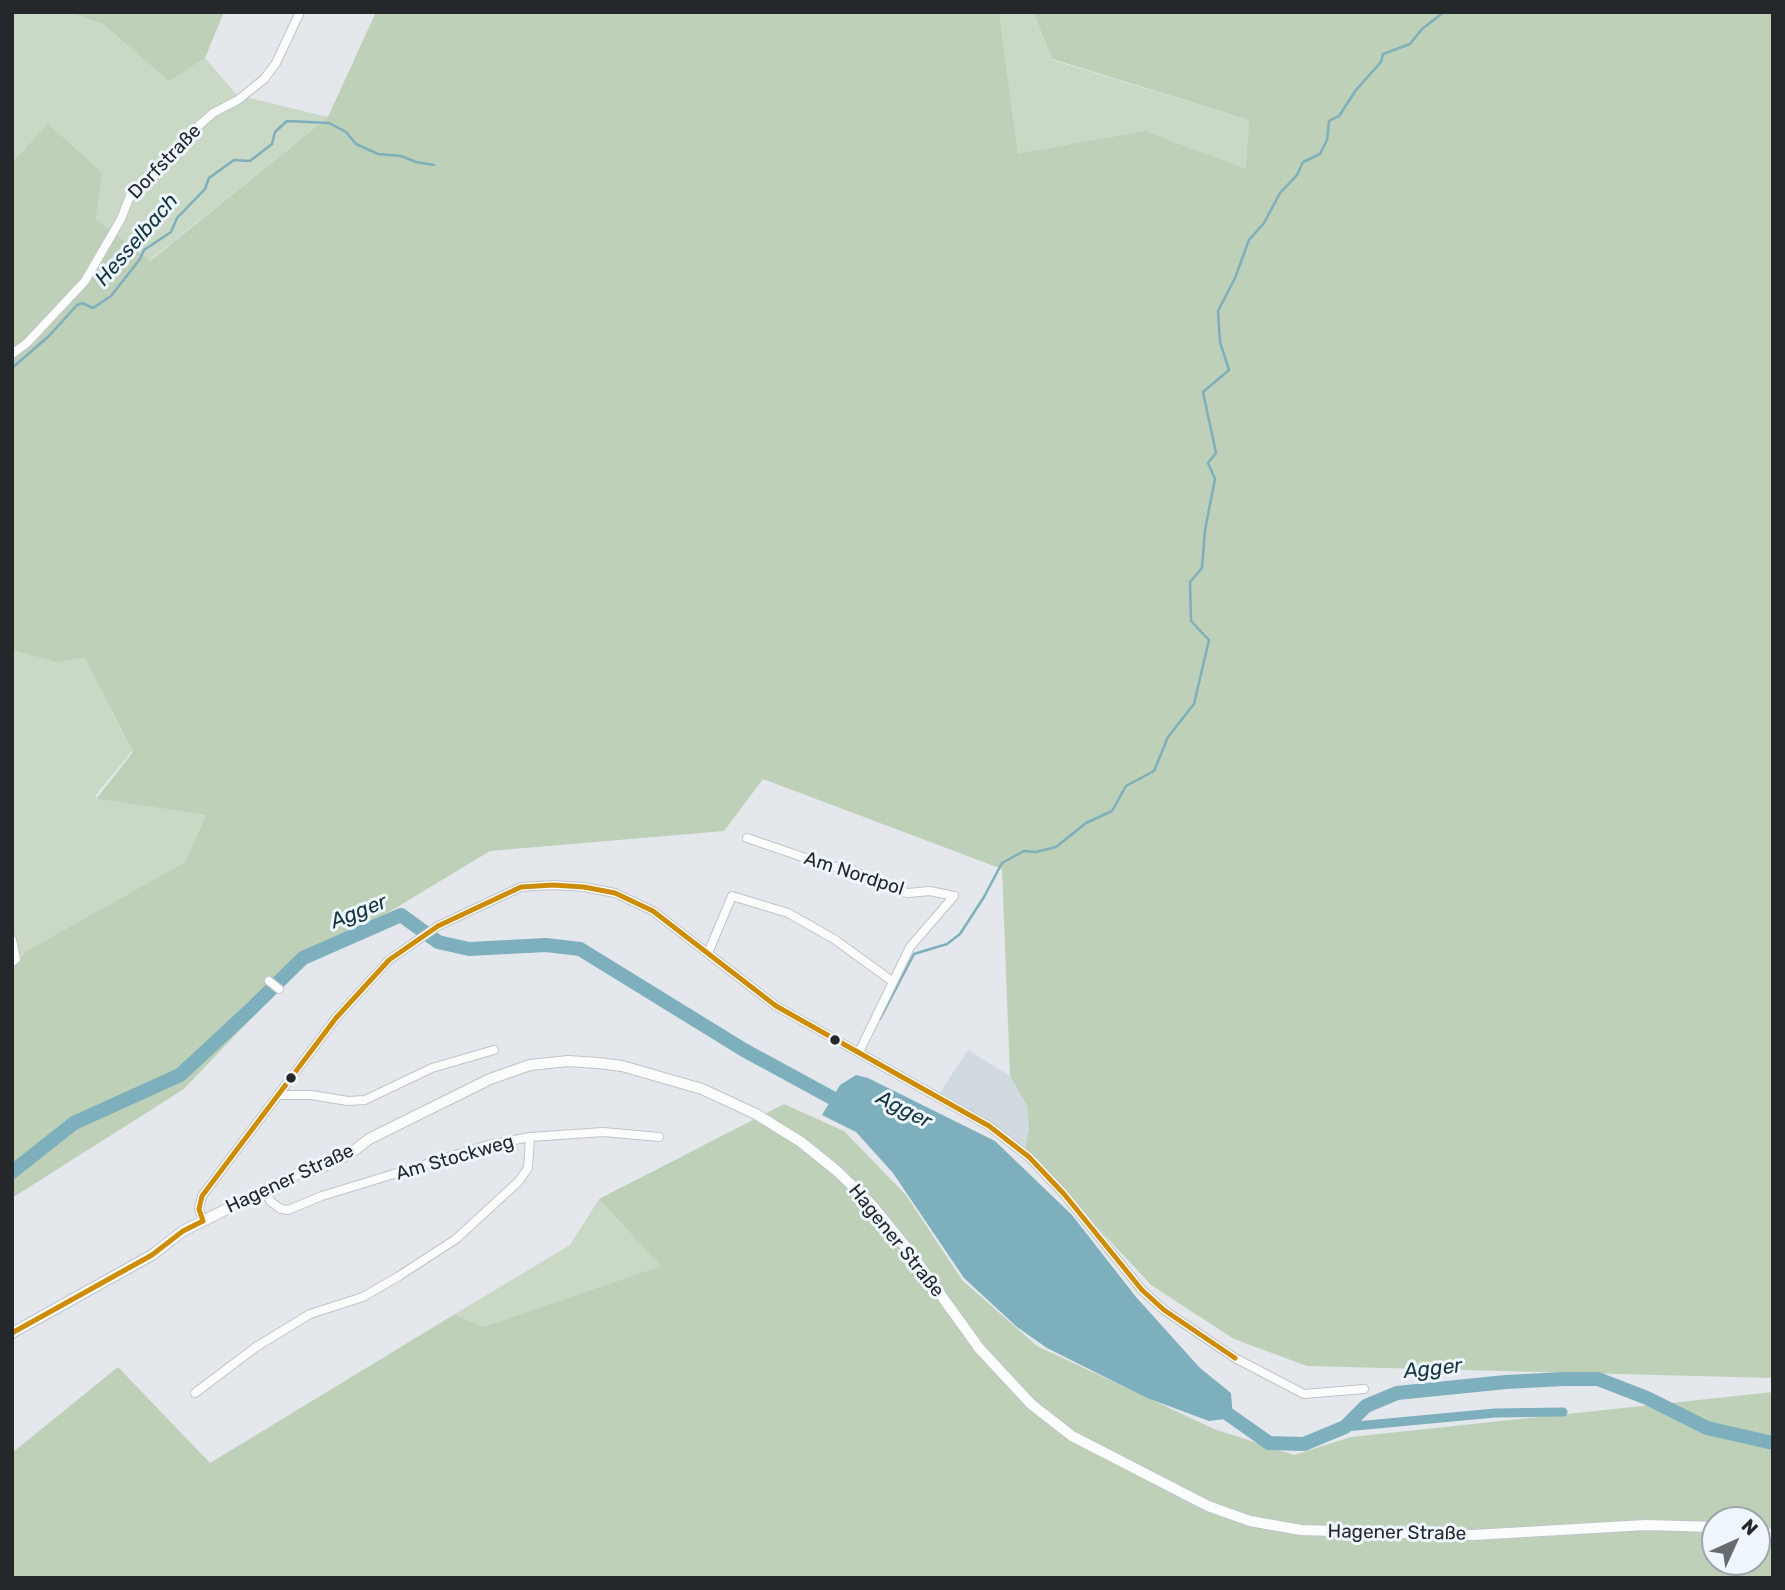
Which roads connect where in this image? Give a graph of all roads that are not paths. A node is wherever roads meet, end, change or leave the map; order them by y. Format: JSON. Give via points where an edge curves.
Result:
{"nodes":[{"id":1,"x":300,"y":12,"type":"edge"},
{"id":2,"x":12,"y":354,"type":"edge"},
{"id":3,"x":747,"y":838,"type":"dead end"},
{"id":4,"x":12,"y":940,"type":"edge"},
{"id":5,"x":708,"y":953,"type":"junction"},
{"id":6,"x":12,"y":962,"type":"edge"},
{"id":7,"x":269,"y":981,"type":"dead end"},
{"id":8,"x":892,"y":981,"type":"junction"},
{"id":9,"x":279,"y":989,"type":"dead end"},
{"id":10,"x":494,"y":1051,"type":"dead end"},
{"id":11,"x":859,"y":1052,"type":"junction"},
{"id":12,"x":278,"y":1095,"type":"junction"},
{"id":13,"x":530,"y":1137,"type":"junction"},
{"id":14,"x":659,"y":1137,"type":"dead end"},
{"id":15,"x":264,"y":1190,"type":"junction"},
{"id":16,"x":203,"y":1221,"type":"junction"},
{"id":17,"x":12,"y":1333,"type":"edge"},
{"id":18,"x":1364,"y":1389,"type":"dead end"},
{"id":19,"x":195,"y":1393,"type":"dead end"},
{"id":20,"x":1701,"y":1527,"type":"edge"}],
"edges":[{"from":1,"to":2,"type":"street","name":"Dorfstraße","via":[[264,79],[213,113],[148,184],[132,191],[85,281]]},
{"from":3,"to":8,"type":"street","name":"Am Nordpol","via":[[852,870],[895,890],[954,896],[919,934]]},
{"from":4,"to":6,"type":"street","via":[[16,959]]},
{"from":5,"to":8,"type":"street","via":[[732,897],[788,913]]},
{"from":5,"to":11,"type":"street","via":[[776,1006]]},
{"from":5,"to":12,"type":"street","via":[[653,911],[615,893],[553,885],[521,887],[439,926],[388,960],[336,1018]]},
{"from":7,"to":9,"type":"street"},
{"from":8,"to":11,"type":"street"},
{"from":10,"to":12,"type":"street","via":[[432,1068],[365,1100]]},
{"from":11,"to":18,"type":"street","via":[[989,1126],[1029,1157],[1142,1290],[1235,1358],[1304,1394]]},
{"from":12,"to":16,"type":"street","via":[[201,1196]]},
{"from":13,"to":14,"type":"street","name":"Am Stockweg","via":[[603,1132]]},
{"from":13,"to":15,"type":"street","name":"Am Stockweg","via":[[488,1145],[288,1210],[271,1202]]},
{"from":13,"to":19,"type":"street","via":[[528,1168],[519,1181],[456,1239],[363,1297],[310,1314]]},
{"from":15,"to":16,"type":"main road","name":"Hagener Straße"},
{"from":15,"to":20,"type":"main road","name":"Hagener Straße","via":[[318,1169],[369,1139],[510,1071],[568,1061],[622,1066],[725,1099],[801,1142],[871,1205],[979,1348],[1031,1404],[1090,1446],[1208,1506],[1250,1521],[1301,1530],[1473,1535],[1646,1525]]},
{"from":16,"to":17,"type":"main road","name":"Hagener Straße","via":[[152,1255]]}]}
